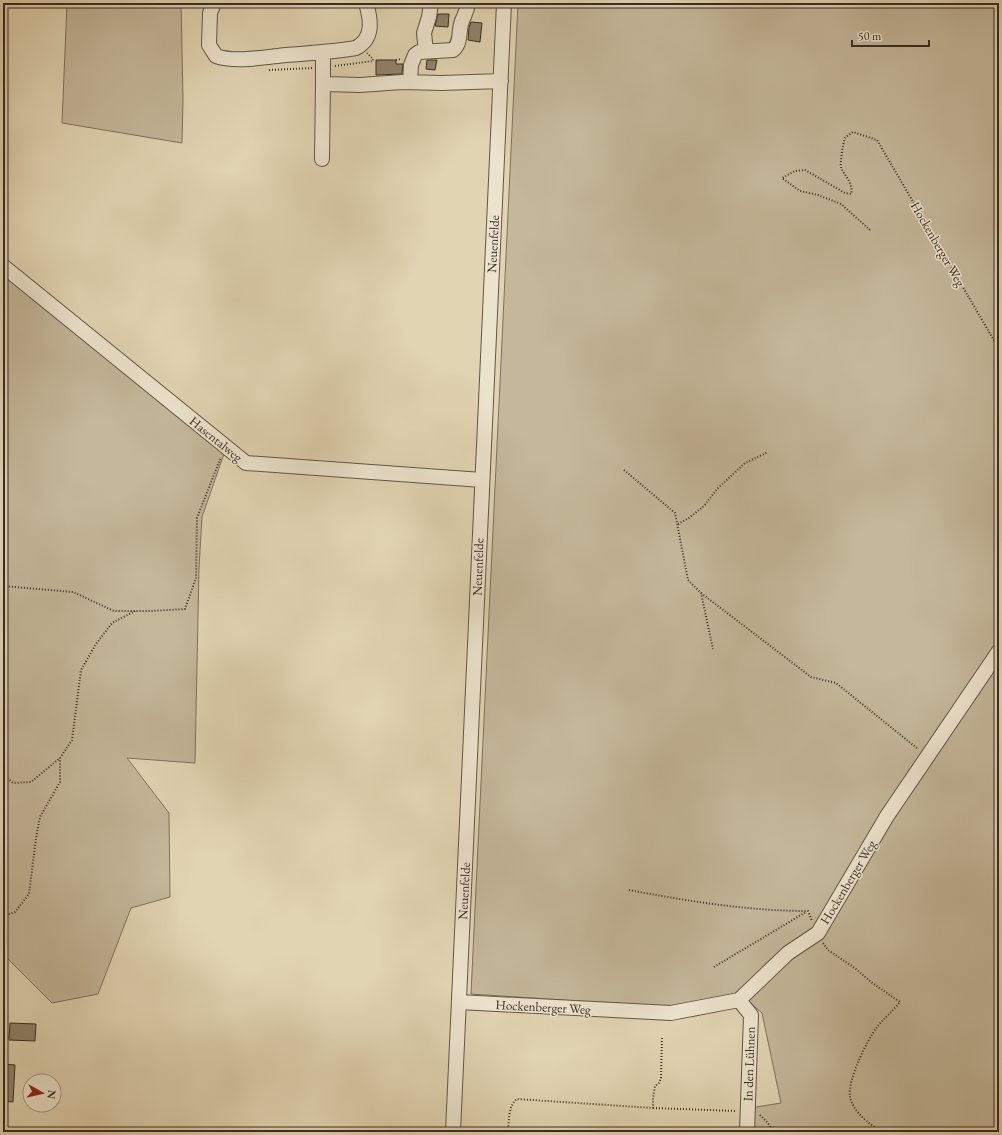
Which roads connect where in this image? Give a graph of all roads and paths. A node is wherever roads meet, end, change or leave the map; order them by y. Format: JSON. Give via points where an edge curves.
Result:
{"nodes":[{"id":1,"x":214,"y":3,"type":"edge"},
{"id":2,"x":366,"y":3,"type":"edge"},
{"id":3,"x":431,"y":3,"type":"edge"},
{"id":4,"x":468,"y":3,"type":"edge"},
{"id":5,"x":504,"y":3,"type":"edge"},
{"id":6,"x":995,"y":3,"type":"edge"},
{"id":7,"x":999,"y":14,"type":"edge"},
{"id":8,"x":426,"y":51,"type":"junction"},
{"id":9,"x":323,"y":53,"type":"junction"},
{"id":10,"x":501,"y":81,"type":"junction"},
{"id":11,"x":323,"y":82,"type":"junction"},
{"id":12,"x":410,"y":82,"type":"junction"},
{"id":13,"x":322,"y":159,"type":"dead end"},
{"id":14,"x":870,"y":230,"type":"dead end"},
{"id":15,"x":3,"y":266,"type":"edge"},
{"id":16,"x":999,"y":349,"type":"edge"},
{"id":17,"x":225,"y":447,"type":"junction"},
{"id":18,"x":768,"y":452,"type":"dead end"},
{"id":19,"x":624,"y":470,"type":"dead end"},
{"id":20,"x":482,"y":480,"type":"junction"},
{"id":21,"x":678,"y":524,"type":"junction"},
{"id":22,"x":3,"y":586,"type":"edge"},
{"id":23,"x":701,"y":593,"type":"junction"},
{"id":24,"x":151,"y":611,"type":"junction"},
{"id":25,"x":713,"y":649,"type":"dead end"},
{"id":26,"x":998,"y":656,"type":"edge"},
{"id":27,"x":929,"y":755,"type":"junction"},
{"id":28,"x":60,"y":758,"type":"junction"},
{"id":29,"x":3,"y":774,"type":"edge"},
{"id":30,"x":629,"y":890,"type":"dead end"},
{"id":31,"x":808,"y":911,"type":"junction"},
{"id":32,"x":3,"y":916,"type":"edge"},
{"id":33,"x":818,"y":933,"type":"junction"},
{"id":34,"x":714,"y":967,"type":"dead end"},
{"id":35,"x":739,"y":1000,"type":"junction"},
{"id":36,"x":459,"y":1002,"type":"junction"},
{"id":37,"x":662,"y":1037,"type":"dead end"},
{"id":38,"x":653,"y":1108,"type":"junction"},
{"id":39,"x":748,"y":1108,"type":"junction"},
{"id":40,"x":453,"y":1132,"type":"edge"},
{"id":41,"x":508,"y":1132,"type":"edge"},
{"id":42,"x":747,"y":1132,"type":"edge"},
{"id":43,"x":775,"y":1132,"type":"edge"},
{"id":44,"x":883,"y":1132,"type":"edge"}],
"edges":[{"from":1,"to":9,"type":"street","via":[[210,13],[210,45],[216,56],[224,59],[244,59]]},
{"from":2,"to":9,"type":"street","via":[[370,25],[368,38],[356,48]]},
{"from":3,"to":8,"type":"street","via":[[424,33]]},
{"from":4,"to":8,"type":"street","via":[[457,47],[453,50]]},
{"from":5,"to":10,"type":"street","name":"Neuenfelde"},
{"from":6,"to":7,"type":"path"},
{"from":8,"to":12,"type":"street","via":[[414,56]]},
{"from":9,"to":11,"type":"street"},
{"from":10,"to":12,"type":"street"},
{"from":10,"to":20,"type":"street","name":"Neuenfelde"},
{"from":11,"to":12,"type":"street","via":[[360,85]]},
{"from":11,"to":13,"type":"street"},
{"from":14,"to":16,"type":"path","name":"Hockenberger Weg","via":[[841,204],[800,191],[782,178],[795,171],[805,170],[851,194],[850,184],[841,166],[845,139],[853,132],[877,140]]},
{"from":15,"to":17,"type":"street","name":"Hasentalweg"},
{"from":17,"to":20,"type":"street","name":"Hasentalweg","via":[[246,463]]},
{"from":17,"to":24,"type":"path","via":[[198,518],[196,578],[185,608]]},
{"from":18,"to":21,"type":"path","via":[[745,463],[717,489],[704,506]]},
{"from":19,"to":21,"type":"path","via":[[675,513]]},
{"from":20,"to":36,"type":"street","name":"Neuenfelde"},
{"from":21,"to":23,"type":"path","via":[[688,580]]},
{"from":22,"to":24,"type":"path","via":[[73,592],[114,611]]},
{"from":23,"to":25,"type":"path"},
{"from":23,"to":27,"type":"path","via":[[811,678],[836,683],[923,753]]},
{"from":24,"to":28,"type":"path","via":[[134,611],[112,623],[96,644],[81,670],[72,740]]},
{"from":26,"to":27,"type":"street","name":"Hockenberger Weg"},
{"from":27,"to":33,"type":"street","name":"Hockenberger Weg","via":[[887,816]]},
{"from":28,"to":29,"type":"path","via":[[31,782],[13,783]]},
{"from":28,"to":32,"type":"path","via":[[60,782],[40,817],[29,894],[15,912]]},
{"from":30,"to":31,"type":"path","via":[[725,906]]},
{"from":31,"to":33,"type":"path"},
{"from":31,"to":34,"type":"path"},
{"from":33,"to":35,"type":"street","name":"Hockenberger Weg","via":[[788,953]]},
{"from":33,"to":44,"type":"path","via":[[828,950],[900,1002],[872,1033],[851,1084],[850,1098],[856,1110],[873,1127]]},
{"from":35,"to":36,"type":"street","name":"Hockenberger Weg","via":[[671,1013]]},
{"from":35,"to":39,"type":"street","name":"In den Lühnen","via":[[751,1015]]},
{"from":36,"to":40,"type":"street","name":"Neuenfelde"},
{"from":37,"to":38,"type":"path","via":[[661,1078],[655,1086]]},
{"from":38,"to":39,"type":"path"},
{"from":38,"to":41,"type":"path","via":[[517,1099],[510,1113]]},
{"from":39,"to":42,"type":"street","name":"In den Lühnen"},
{"from":39,"to":43,"type":"path","via":[[766,1120]]}]}
